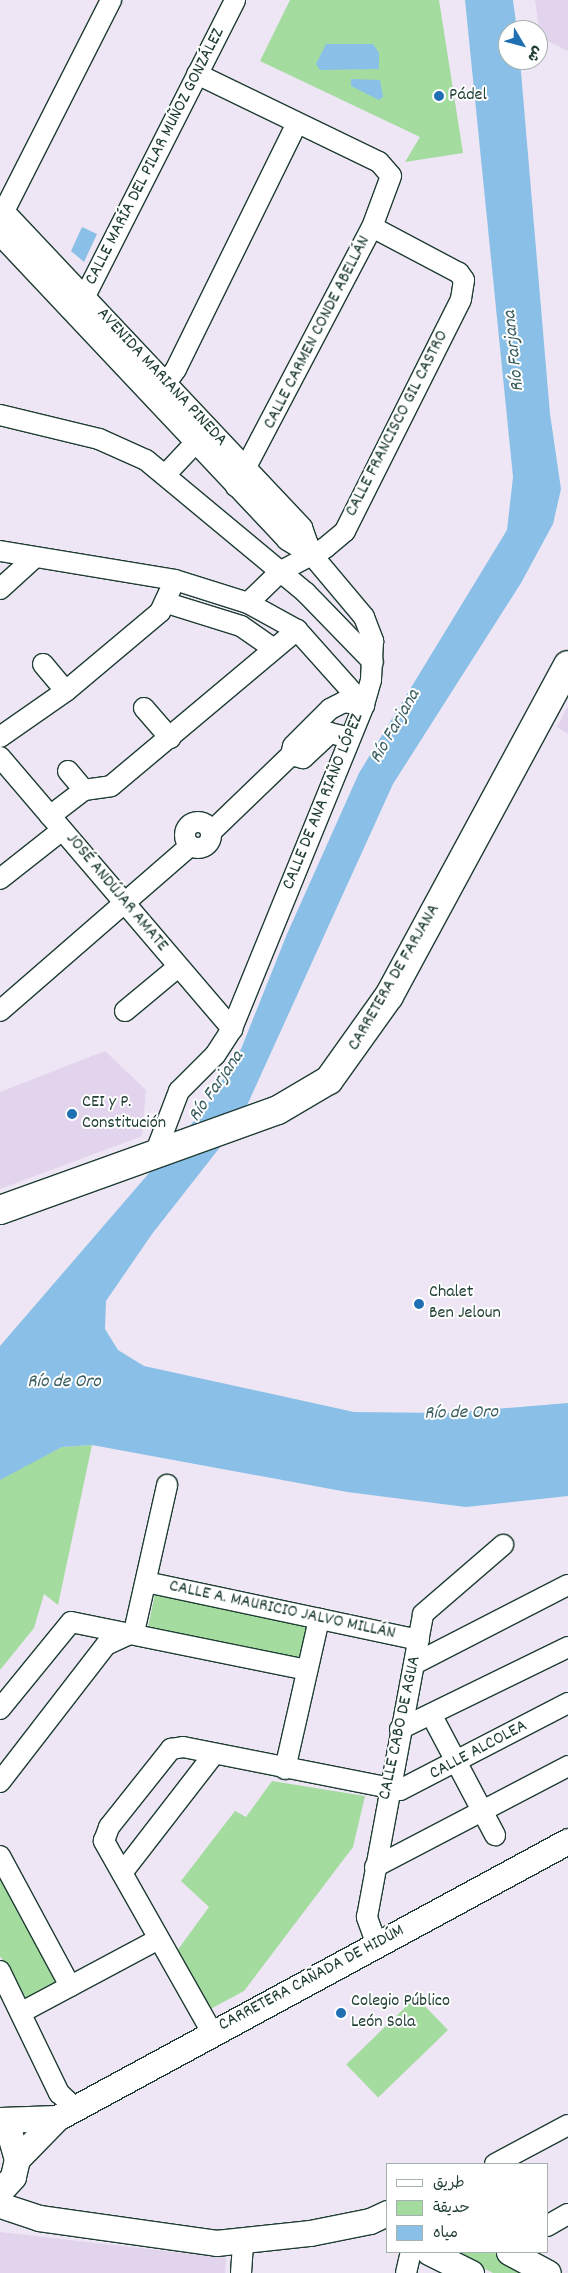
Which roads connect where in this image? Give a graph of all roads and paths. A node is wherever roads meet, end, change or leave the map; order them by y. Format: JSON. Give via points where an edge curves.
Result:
{"nodes":[{"id":1,"x":111,"y":0,"type":"edge"},
{"id":2,"x":235,"y":0,"type":"edge"},
{"id":3,"x":197,"y":74,"type":"junction"},
{"id":4,"x":297,"y":123,"type":"junction"},
{"id":5,"x":2,"y":213,"type":"edge"},
{"id":6,"x":372,"y":227,"type":"junction"},
{"id":7,"x":0,"y":234,"type":"edge"},
{"id":8,"x":81,"y":306,"type":"junction"},
{"id":9,"x":161,"y":391,"type":"junction"},
{"id":10,"x":0,"y":415,"type":"edge"},
{"id":11,"x":196,"y":442,"type":"junction"},
{"id":12,"x":247,"y":469,"type":"junction"},
{"id":13,"x":166,"y":473,"type":"junction"},
{"id":14,"x":236,"y":486,"type":"junction"},
{"id":15,"x":0,"y":551,"type":"edge"},
{"id":16,"x":312,"y":555,"type":"junction"},
{"id":17,"x":32,"y":560,"type":"junction"},
{"id":18,"x":281,"y":571,"type":"junction"},
{"id":19,"x":175,"y":580,"type":"junction"},
{"id":20,"x":0,"y":589,"type":"edge"},
{"id":21,"x":248,"y":602,"type":"junction"},
{"id":22,"x":167,"y":603,"type":"junction"},
{"id":23,"x":296,"y":630,"type":"junction"},
{"id":24,"x":274,"y":649,"type":"junction"},
{"id":25,"x":373,"y":662,"type":"junction"},
{"id":26,"x":43,"y":664,"type":"dead end"},
{"id":27,"x":568,"y":665,"type":"edge"},
{"id":28,"x":66,"y":692,"type":"junction"},
{"id":29,"x":364,"y":706,"type":"junction"},
{"id":30,"x":144,"y":708,"type":"dead end"},
{"id":31,"x":0,"y":737,"type":"edge"},
{"id":32,"x":170,"y":738,"type":"junction"},
{"id":33,"x":350,"y":738,"type":"junction"},
{"id":34,"x":291,"y":755,"type":"junction"},
{"id":35,"x":0,"y":757,"type":"edge"},
{"id":36,"x":68,"y":771,"type":"dead end"},
{"id":37,"x":84,"y":790,"type":"junction"},
{"id":38,"x":56,"y":823,"type":"junction"},
{"id":39,"x":0,"y":878,"type":"edge"},
{"id":40,"x":124,"y":904,"type":"junction"},
{"id":41,"x":178,"y":967,"type":"junction"},
{"id":42,"x":0,"y":1011,"type":"edge"},
{"id":43,"x":125,"y":1011,"type":"dead end"},
{"id":44,"x":232,"y":1029,"type":"junction"},
{"id":45,"x":162,"y":1152,"type":"junction"},
{"id":46,"x":0,"y":1210,"type":"edge"},
{"id":47,"x":167,"y":1485,"type":"dead end"},
{"id":48,"x":503,"y":1545,"type":"dead end"},
{"id":49,"x":146,"y":1582,"type":"junction"},
{"id":50,"x":568,"y":1585,"type":"edge"},
{"id":51,"x":319,"y":1619,"type":"junction"},
{"id":52,"x":134,"y":1632,"type":"junction"},
{"id":53,"x":419,"y":1640,"type":"junction"},
{"id":54,"x":568,"y":1647,"type":"edge"},
{"id":55,"x":414,"y":1664,"type":"junction"},
{"id":56,"x":307,"y":1670,"type":"junction"},
{"id":57,"x":568,"y":1703,"type":"edge"},
{"id":58,"x":0,"y":1709,"type":"edge"},
{"id":59,"x":432,"y":1716,"type":"junction"},
{"id":60,"x":400,"y":1729,"type":"junction"},
{"id":61,"x":214,"y":1754,"type":"junction"},
{"id":62,"x":457,"y":1763,"type":"junction"},
{"id":63,"x":568,"y":1766,"type":"edge"},
{"id":64,"x":285,"y":1769,"type":"junction"},
{"id":65,"x":0,"y":1782,"type":"edge"},
{"id":66,"x":387,"y":1791,"type":"junction"},
{"id":67,"x":482,"y":1811,"type":"junction"},
{"id":68,"x":495,"y":1835,"type":"dead end"},
{"id":69,"x":568,"y":1841,"type":"edge"},
{"id":70,"x":0,"y":1856,"type":"edge"},
{"id":71,"x":375,"y":1866,"type":"junction"},
{"id":72,"x":122,"y":1873,"type":"junction"},
{"id":73,"x":159,"y":1939,"type":"junction"},
{"id":74,"x":376,"y":1945,"type":"junction"},
{"id":75,"x":0,"y":1971,"type":"edge"},
{"id":76,"x":70,"y":1986,"type":"junction"},
{"id":77,"x":22,"y":2012,"type":"junction"},
{"id":78,"x":213,"y":2034,"type":"junction"},
{"id":79,"x":66,"y":2113,"type":"junction"},
{"id":80,"x":0,"y":2120,"type":"edge"},
{"id":81,"x":0,"y":2125,"type":"edge"},
{"id":82,"x":568,"y":2125,"type":"edge"},
{"id":83,"x":497,"y":2163,"type":"edge"},
{"id":84,"x":10,"y":2176,"type":"edge"},
{"id":85,"x":0,"y":2205,"type":"edge"},
{"id":86,"x":568,"y":2214,"type":"edge"},
{"id":87,"x":39,"y":2218,"type":"junction"},
{"id":88,"x":381,"y":2222,"type":"edge"},
{"id":89,"x":548,"y":2225,"type":"edge"},
{"id":90,"x":243,"y":2242,"type":"junction"},
{"id":91,"x":411,"y":2253,"type":"edge"},
{"id":92,"x":432,"y":2253,"type":"edge"},
{"id":93,"x":511,"y":2253,"type":"edge"},
{"id":94,"x":241,"y":2273,"type":"edge"},
{"id":95,"x":406,"y":2273,"type":"edge"},
{"id":96,"x":470,"y":2273,"type":"edge"},
{"id":97,"x":548,"y":2273,"type":"edge"}],
"edges":[{"from":1,"to":5,"type":"street"},
{"from":2,"to":3,"type":"street","name":"CALLE MARÍA DEL PILAR MUÑOZ GONZÁLEZ"},
{"from":3,"to":4,"type":"street"},
{"from":3,"to":8,"type":"street","name":"CALLE MARÍA DEL PILAR MUÑOZ GONZÁLEZ"},
{"from":4,"to":6,"type":"street","name":"CALLE CARMEN CONDE ABELLÁN","via":[[379,162],[391,176]]},
{"from":4,"to":9,"type":"street"},
{"from":5,"to":8,"type":"street","name":"AVENIDA MARIANA PINEDA"},
{"from":6,"to":12,"type":"street","name":"CALLE CARMEN CONDE ABELLÁN"},
{"from":6,"to":16,"type":"street","name":"CALLE FRANCISCO GIL CASTRO","via":[[454,268],[464,280],[461,300],[345,531]]},
{"from":7,"to":8,"type":"street","name":"AVENIDA MARIANA PINEDA"},
{"from":8,"to":9,"type":"street","name":"AVENIDA MARIANA PINEDA"},
{"from":9,"to":11,"type":"street","name":"AVENIDA MARIANA PINEDA"},
{"from":9,"to":12,"type":"street","name":"AVENIDA MARIANA PINEDA"},
{"from":10,"to":13,"type":"street","via":[[99,439]]},
{"from":11,"to":13,"type":"street"},
{"from":11,"to":14,"type":"street","name":"AVENIDA MARIANA PINEDA"},
{"from":12,"to":14,"type":"street","name":"CALLE CARMEN CONDE ABELLÁN"},
{"from":12,"to":16,"type":"street","name":"AVENIDA MARIANA PINEDA","via":[[306,534]]},
{"from":13,"to":18,"type":"street"},
{"from":14,"to":16,"type":"street","name":"AVENIDA MARIANA PINEDA","via":[[287,540]]},
{"from":15,"to":17,"type":"street","name":"CALLE DE ANA RIAÑO LÓPEZ"},
{"from":16,"to":18,"type":"street","name":"CALLE FRANCISCO GIL CASTRO"},
{"from":16,"to":25,"type":"street","name":"AVENIDA MARIANA PINEDA","via":[[364,617],[373,642]]},
{"from":17,"to":19,"type":"street","name":"CALLE DE ANA RIAÑO LÓPEZ"},
{"from":17,"to":20,"type":"street"},
{"from":18,"to":21,"type":"street","name":"CALLE FRANCISCO GIL CASTRO"},
{"from":18,"to":25,"type":"street"},
{"from":19,"to":21,"type":"street","name":"CALLE DE ANA RIAÑO LÓPEZ"},
{"from":19,"to":22,"type":"street"},
{"from":21,"to":23,"type":"street","name":"CALLE DE ANA RIAÑO LÓPEZ"},
{"from":22,"to":24,"type":"street","via":[[241,626]]},
{"from":22,"to":28,"type":"street"},
{"from":23,"to":24,"type":"street"},
{"from":23,"to":29,"type":"street","name":"CALLE DE ANA RIAÑO LÓPEZ"},
{"from":24,"to":32,"type":"street"},
{"from":25,"to":29,"type":"street","name":"AVENIDA MARIANA PINEDA"},
{"from":26,"to":28,"type":"street"},
{"from":27,"to":45,"type":"main road","name":"CARRETERA DE FARJANA","via":[[362,1039],[329,1080],[305,1097]]},
{"from":28,"to":31,"type":"street"},
{"from":29,"to":33,"type":"street","name":"CALLE DE ANA RIAÑO LÓPEZ"},
{"from":29,"to":34,"type":"street","via":[[344,702],[330,709],[292,746]]},
{"from":30,"to":32,"type":"street"},
{"from":32,"to":37,"type":"street","via":[[111,786]]},
{"from":33,"to":34,"type":"street","via":[[330,733],[302,758]]},
{"from":33,"to":44,"type":"street","name":"CALLE DE ANA RIAÑO LÓPEZ"},
{"from":34,"to":40,"type":"street","via":[[211,832],[203,823],[191,825],[185,835],[190,846]]},
{"from":35,"to":38,"type":"street","name":"JOSÉ ANDÚJAR AMATE"},
{"from":36,"to":37,"type":"street"},
{"from":37,"to":38,"type":"street"},
{"from":38,"to":39,"type":"street"},
{"from":38,"to":40,"type":"street","name":"JOSÉ ANDÚJAR AMATE"},
{"from":40,"to":41,"type":"street","name":"JOSÉ ANDÚJAR AMATE"},
{"from":40,"to":42,"type":"street"},
{"from":41,"to":43,"type":"street"},
{"from":41,"to":44,"type":"street","name":"JOSÉ ANDÚJAR AMATE"},
{"from":44,"to":45,"type":"street","name":"CALLE DE ANA RIAÑO LÓPEZ","via":[[215,1055],[179,1091]]},
{"from":45,"to":46,"type":"main road","name":"CARRETERA DE FARJANA"},
{"from":47,"to":49,"type":"street"},
{"from":48,"to":53,"type":"street","name":"CALLE CABO DE AGUA","via":[[429,1604]]},
{"from":49,"to":51,"type":"street","name":"CALLE A. MAURICIO JALVO MILLÁN"},
{"from":49,"to":52,"type":"street"},
{"from":50,"to":55,"type":"street"},
{"from":51,"to":53,"type":"street","name":"CALLE A. MAURICIO JALVO MILLÁN"},
{"from":51,"to":56,"type":"street"},
{"from":52,"to":56,"type":"street"},
{"from":52,"to":58,"type":"street","via":[[71,1622]]},
{"from":52,"to":65,"type":"street","via":[[106,1645]]},
{"from":53,"to":55,"type":"street","name":"CALLE CABO DE AGUA"},
{"from":54,"to":59,"type":"street"},
{"from":55,"to":60,"type":"street","name":"CALLE CABO DE AGUA"},
{"from":56,"to":64,"type":"street"},
{"from":57,"to":62,"type":"street","name":"CALLE ALCOLEA"},
{"from":59,"to":60,"type":"street"},
{"from":59,"to":62,"type":"street"},
{"from":60,"to":66,"type":"street","name":"CALLE CABO DE AGUA"},
{"from":61,"to":64,"type":"street"},
{"from":61,"to":72,"type":"street"},
{"from":61,"to":72,"type":"street","via":[[183,1747],[162,1758],[104,1837]]},
{"from":62,"to":66,"type":"street","name":"CALLE ALCOLEA","via":[[409,1787]]},
{"from":62,"to":67,"type":"street"},
{"from":63,"to":67,"type":"street"},
{"from":64,"to":66,"type":"street"},
{"from":66,"to":71,"type":"street","name":"CALLE CABO DE AGUA"},
{"from":67,"to":68,"type":"street"},
{"from":67,"to":71,"type":"street"},
{"from":69,"to":74,"type":"street","name":"CARRETERA CAÑADA DE HIDÚM"},
{"from":70,"to":76,"type":"street"},
{"from":71,"to":74,"type":"street","name":"CALLE CABO DE AGUA","via":[[367,1917]]},
{"from":72,"to":73,"type":"street"},
{"from":73,"to":76,"type":"street"},
{"from":73,"to":78,"type":"street"},
{"from":74,"to":78,"type":"street","name":"CARRETERA CAÑADA DE HIDÚM"},
{"from":75,"to":77,"type":"street"},
{"from":76,"to":77,"type":"street"},
{"from":77,"to":79,"type":"street"},
{"from":78,"to":79,"type":"street","name":"CARRETERA CAÑADA DE HIDÚM"},
{"from":79,"to":80,"type":"street"},
{"from":79,"to":84,"type":"street"},
{"from":81,"to":84,"type":"street","via":[[10,2135]]},
{"from":82,"to":83,"type":"street"},
{"from":84,"to":87,"type":"street"},
{"from":85,"to":87,"type":"street"},
{"from":86,"to":89,"type":"street"},
{"from":87,"to":90,"type":"street","via":[[216,2243]]},
{"from":88,"to":90,"type":"street"},
{"from":90,"to":94,"type":"street"},
{"from":91,"to":95,"type":"street"},
{"from":92,"to":96,"type":"street"},
{"from":93,"to":97,"type":"street"}]}
